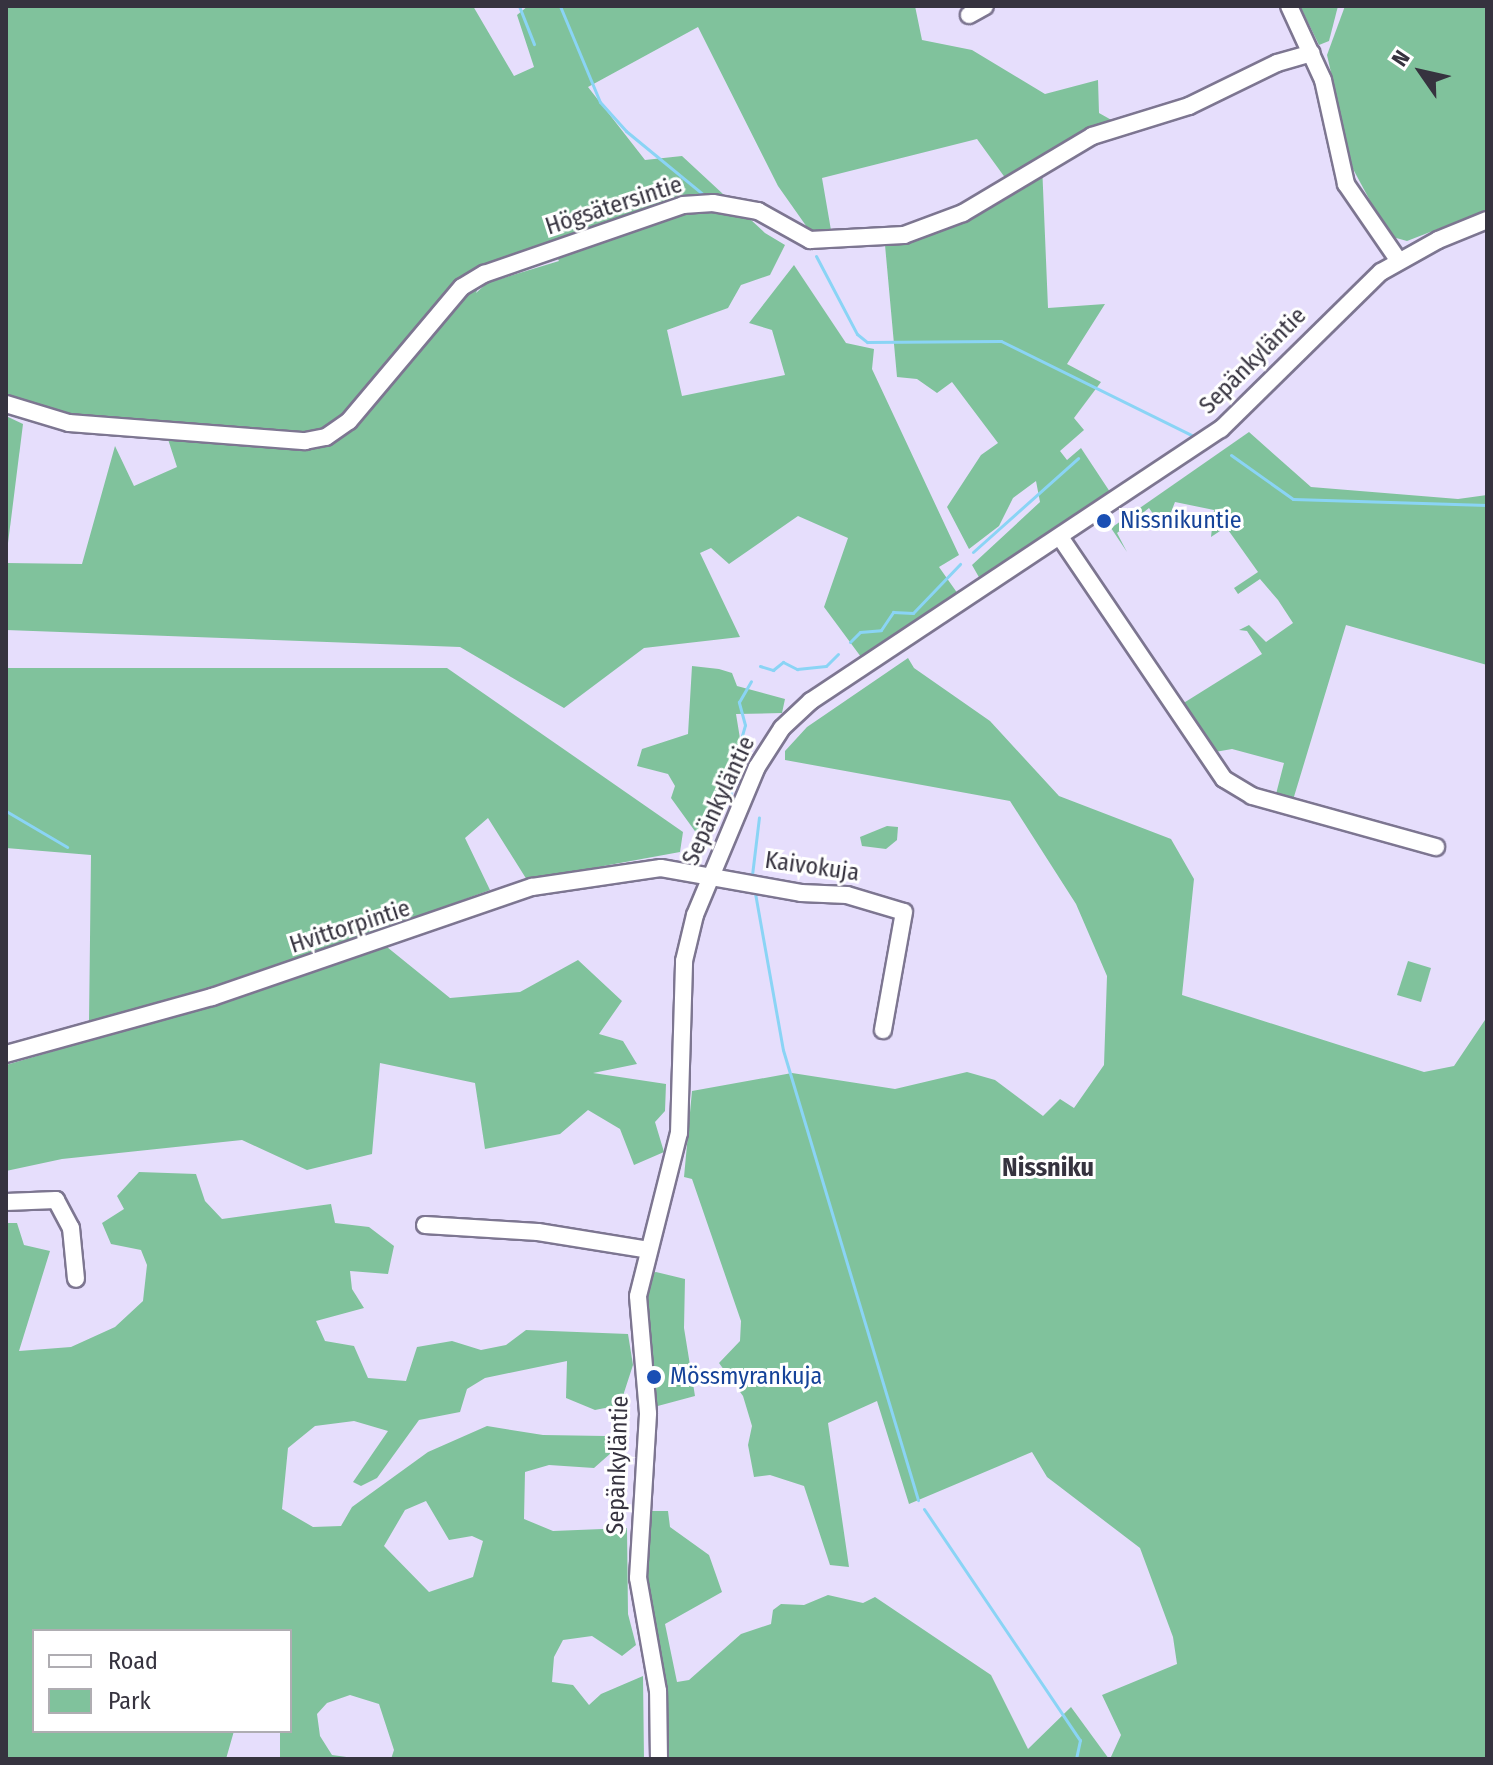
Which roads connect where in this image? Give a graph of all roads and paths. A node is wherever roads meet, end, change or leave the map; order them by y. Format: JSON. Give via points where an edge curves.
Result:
{"nodes":[{"id":1,"x":985,"y":6,"type":"edge"},
{"id":2,"x":1289,"y":6,"type":"edge"},
{"id":3,"x":969,"y":15,"type":"dead end"},
{"id":4,"x":1312,"y":53,"type":"junction"},
{"id":5,"x":1487,"y":220,"type":"edge"},
{"id":6,"x":1399,"y":261,"type":"junction"},
{"id":7,"x":6,"y":404,"type":"edge"},
{"id":8,"x":1060,"y":537,"type":"junction"},
{"id":9,"x":1436,"y":847,"type":"dead end"},
{"id":10,"x":711,"y":873,"type":"junction"},
{"id":11,"x":883,"y":1030,"type":"dead end"},
{"id":12,"x":6,"y":1054,"type":"edge"},
{"id":13,"x":6,"y":1202,"type":"edge"},
{"id":14,"x":425,"y":1225,"type":"dead end"},
{"id":15,"x":649,"y":1250,"type":"junction"},
{"id":16,"x":76,"y":1279,"type":"dead end"},
{"id":17,"x":659,"y":1759,"type":"edge"}],
"edges":[{"from":1,"to":3,"type":"street"},
{"from":2,"to":4,"type":"street"},
{"from":4,"to":6,"type":"street","via":[[1346,184]]},
{"from":4,"to":7,"type":"street","name":"Högsätersintie","via":[[1277,63],[1189,106],[1092,136],[963,213],[904,235],[810,240],[758,211],[713,203],[683,205],[484,274],[462,287],[349,421],[326,437],[305,441],[69,423]]},
{"from":5,"to":6,"type":"street","name":"Sepänkyläntie"},
{"from":6,"to":8,"type":"street","name":"Sepänkyläntie","via":[[1358,290],[1221,429]]},
{"from":8,"to":9,"type":"street","via":[[1224,779],[1239,791],[1279,805]]},
{"from":8,"to":10,"type":"street","name":"Sepänkyläntie","via":[[795,714],[757,767]]},
{"from":10,"to":11,"type":"street","name":"Kaivokuja","via":[[801,893],[847,895],[904,912]]},
{"from":10,"to":12,"type":"street","name":"Hvittorpintie","via":[[661,868],[532,887],[240,988]]},
{"from":10,"to":15,"type":"street","name":"Sepänkyläntie","via":[[684,961],[679,1133]]},
{"from":13,"to":16,"type":"street","via":[[56,1200],[71,1228]]},
{"from":14,"to":15,"type":"street","via":[[538,1232]]},
{"from":15,"to":17,"type":"street","name":"Sepänkyläntie","via":[[638,1296],[648,1413],[638,1559],[658,1691]]}]}
